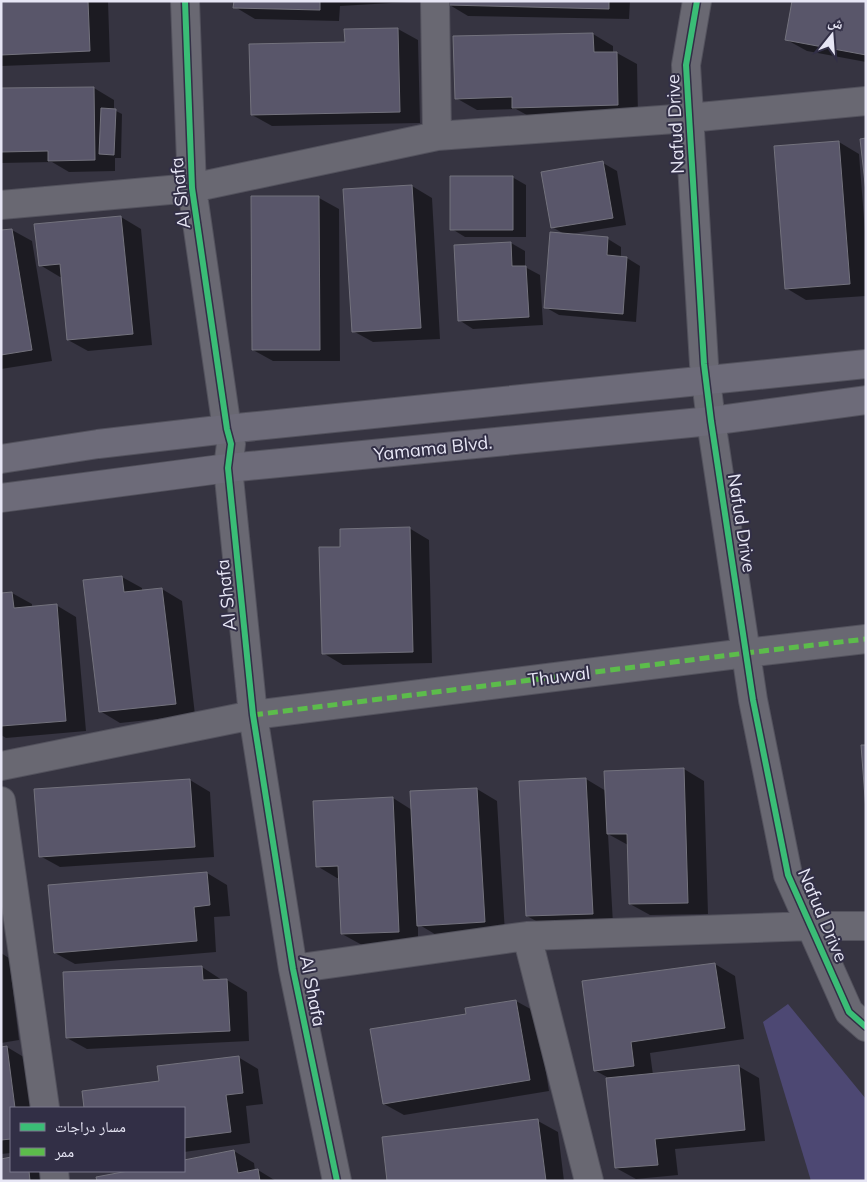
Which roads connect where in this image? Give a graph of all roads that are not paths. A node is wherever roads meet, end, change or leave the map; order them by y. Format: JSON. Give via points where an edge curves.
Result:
{"nodes":[{"id":1,"x":185,"y":1,"type":"edge"},
{"id":2,"x":435,"y":1,"type":"edge"},
{"id":3,"x":697,"y":1,"type":"edge"},
{"id":4,"x":866,"y":101,"type":"edge"},
{"id":5,"x":689,"y":118,"type":"junction"},
{"id":6,"x":437,"y":136,"type":"junction"},
{"id":7,"x":192,"y":188,"type":"junction"},
{"id":8,"x":1,"y":205,"type":"edge"},
{"id":9,"x":866,"y":364,"type":"edge"},
{"id":10,"x":706,"y":380,"type":"junction"},
{"id":11,"x":866,"y":400,"type":"edge"},
{"id":12,"x":711,"y":421,"type":"junction"},
{"id":13,"x":227,"y":429,"type":"junction"},
{"id":14,"x":1,"y":459,"type":"edge"},
{"id":15,"x":228,"y":468,"type":"junction"},
{"id":16,"x":1,"y":498,"type":"edge"},
{"id":17,"x":866,"y":639,"type":"edge"},
{"id":18,"x":746,"y":653,"type":"junction"},
{"id":19,"x":253,"y":715,"type":"junction"},
{"id":20,"x":1,"y":766,"type":"edge"},
{"id":21,"x":1,"y":801,"type":"edge"},
{"id":22,"x":811,"y":926,"type":"junction"},
{"id":23,"x":866,"y":926,"type":"edge"},
{"id":24,"x":527,"y":936,"type":"junction"},
{"id":25,"x":293,"y":969,"type":"junction"},
{"id":26,"x":866,"y":1027,"type":"edge"},
{"id":27,"x":45,"y":1107,"type":"edge"},
{"id":28,"x":337,"y":1181,"type":"edge"},
{"id":29,"x":589,"y":1181,"type":"edge"}],
"edges":[{"from":1,"to":7,"type":"street","name":"Al Shafa"},
{"from":2,"to":6,"type":"street"},
{"from":3,"to":5,"type":"street","name":"Nafud Drive","via":[[686,65]]},
{"from":4,"to":5,"type":"street"},
{"from":5,"to":6,"type":"street"},
{"from":5,"to":10,"type":"street","name":"Nafud Drive"},
{"from":6,"to":7,"type":"street"},
{"from":7,"to":8,"type":"street"},
{"from":7,"to":13,"type":"street","name":"Al Shafa"},
{"from":9,"to":10,"type":"main road"},
{"from":10,"to":12,"type":"street","name":"Nafud Drive"},
{"from":10,"to":13,"type":"main road"},
{"from":11,"to":12,"type":"main road","name":"Yamama Blvd."},
{"from":12,"to":15,"type":"main road","name":"Yamama Blvd."},
{"from":12,"to":18,"type":"street","name":"Nafud Drive"},
{"from":13,"to":14,"type":"main road"},
{"from":13,"to":15,"type":"street","name":"Al Shafa","via":[[231,444]]},
{"from":15,"to":16,"type":"main road","name":"Yamama Blvd."},
{"from":15,"to":19,"type":"street","name":"Al Shafa"},
{"from":17,"to":18,"type":"street","name":"Thuwal"},
{"from":18,"to":19,"type":"street","name":"Thuwal"},
{"from":18,"to":22,"type":"street","name":"Nafud Drive","via":[[788,875]]},
{"from":19,"to":20,"type":"street","name":"Thuwal"},
{"from":19,"to":25,"type":"street","name":"Al Shafa"},
{"from":21,"to":27,"type":"street"},
{"from":22,"to":23,"type":"street"},
{"from":22,"to":24,"type":"street"},
{"from":22,"to":26,"type":"street","name":"Nafud Drive","via":[[849,1012]]},
{"from":24,"to":25,"type":"street"},
{"from":24,"to":29,"type":"street"},
{"from":25,"to":28,"type":"street","name":"Al Shafa"}]}
